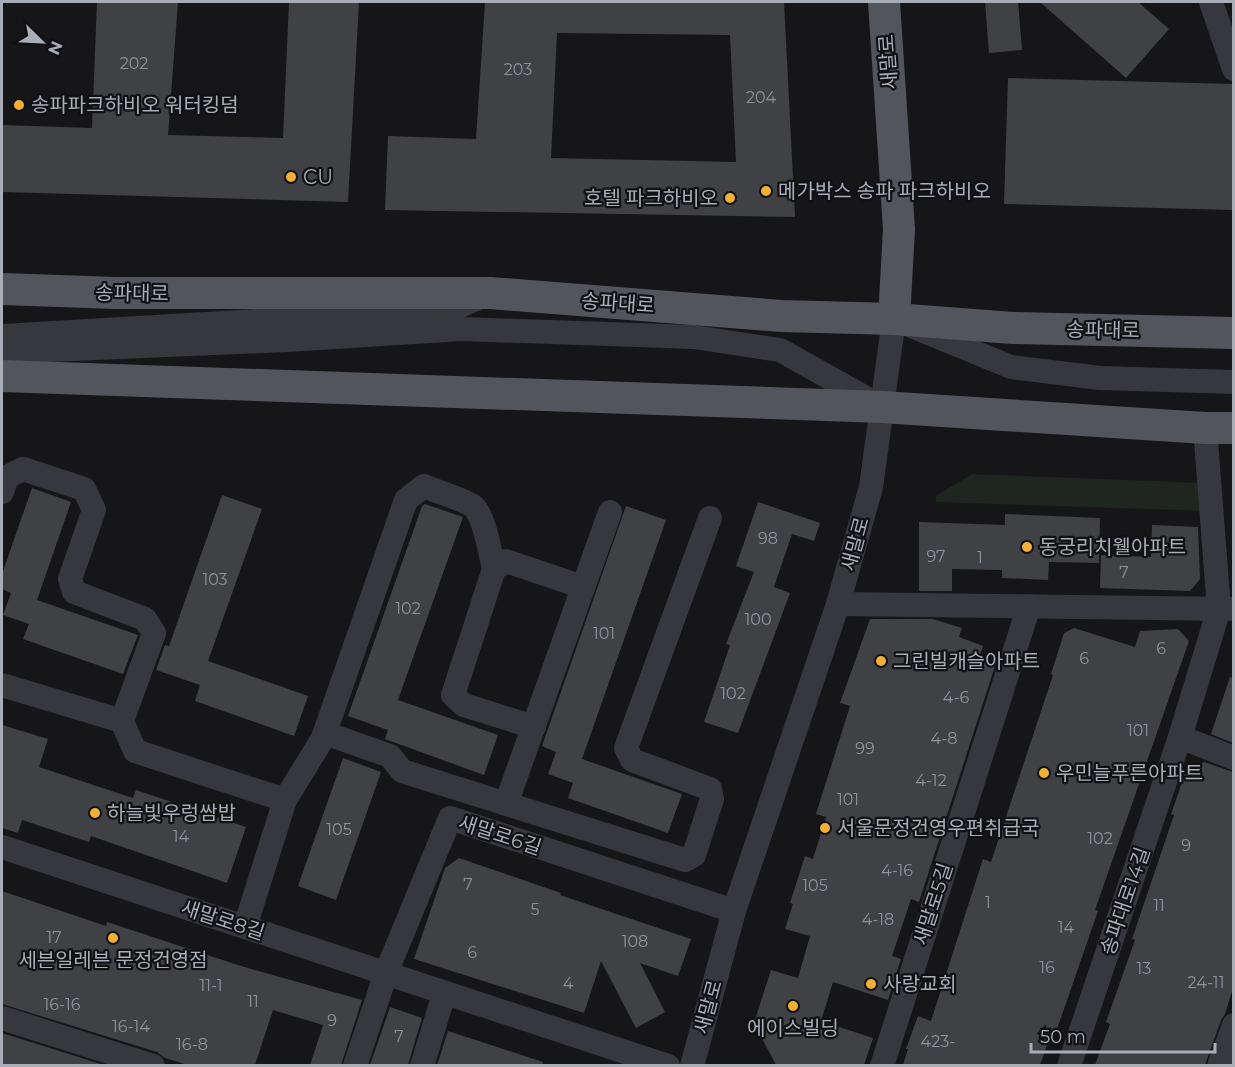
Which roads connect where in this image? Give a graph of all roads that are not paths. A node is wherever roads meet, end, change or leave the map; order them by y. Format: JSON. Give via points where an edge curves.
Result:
{"nodes":[{"id":1,"x":884,"y":2,"type":"edge"},
{"id":2,"x":1211,"y":2,"type":"edge"},
{"id":3,"x":1233,"y":69,"type":"edge"},
{"id":4,"x":2,"y":289,"type":"edge"},
{"id":5,"x":490,"y":293,"type":"junction"},
{"id":6,"x":894,"y":319,"type":"junction"},
{"id":7,"x":1233,"y":333,"type":"edge"},
{"id":8,"x":2,"y":336,"type":"edge"},
{"id":9,"x":2,"y":352,"type":"edge"},
{"id":10,"x":2,"y":376,"type":"edge"},
{"id":11,"x":1233,"y":382,"type":"edge"},
{"id":12,"x":882,"y":408,"type":"junction"},
{"id":13,"x":1219,"y":428,"type":"edge"},
{"id":14,"x":2,"y":492,"type":"edge"},
{"id":15,"x":610,"y":512,"type":"dead end"},
{"id":16,"x":710,"y":518,"type":"dead end"},
{"id":17,"x":494,"y":569,"type":"junction"},
{"id":18,"x":583,"y":587,"type":"junction"},
{"id":19,"x":838,"y":604,"type":"junction"},
{"id":20,"x":1029,"y":606,"type":"junction"},
{"id":21,"x":1226,"y":609,"type":"edge"},
{"id":22,"x":2,"y":685,"type":"edge"},
{"id":23,"x":123,"y":721,"type":"junction"},
{"id":24,"x":534,"y":727,"type":"junction"},
{"id":25,"x":325,"y":733,"type":"junction"},
{"id":26,"x":1180,"y":738,"type":"junction"},
{"id":27,"x":1233,"y":758,"type":"edge"},
{"id":28,"x":285,"y":800,"type":"junction"},
{"id":29,"x":506,"y":804,"type":"junction"},
{"id":30,"x":2,"y":847,"type":"edge"},
{"id":31,"x":734,"y":911,"type":"junction"},
{"id":32,"x":245,"y":927,"type":"junction"},
{"id":33,"x":386,"y":973,"type":"junction"},
{"id":34,"x":444,"y":994,"type":"junction"},
{"id":35,"x":2,"y":1018,"type":"edge"},
{"id":36,"x":1233,"y":1025,"type":"edge"},
{"id":37,"x":1225,"y":1060,"type":"edge"},
{"id":38,"x":153,"y":1065,"type":"edge"},
{"id":39,"x":356,"y":1065,"type":"edge"},
{"id":40,"x":422,"y":1065,"type":"edge"},
{"id":41,"x":668,"y":1065,"type":"edge"},
{"id":42,"x":692,"y":1065,"type":"edge"},
{"id":43,"x":882,"y":1065,"type":"edge"},
{"id":44,"x":1069,"y":1065,"type":"edge"}],
"edges":[{"from":1,"to":6,"type":"main road","name":"새말로","via":[[899,229]]},
{"from":2,"to":3,"type":"street"},
{"from":4,"to":5,"type":"main road","name":"송파대로","via":[[115,293]]},
{"from":5,"to":6,"type":"main road","name":"송파대로","via":[[782,316]]},
{"from":5,"to":8,"type":"street","via":[[436,317],[273,320]]},
{"from":6,"to":7,"type":"main road","name":"송파대로","via":[[1013,328]]},
{"from":6,"to":11,"type":"street","via":[[1011,367],[1101,378]]},
{"from":6,"to":12,"type":"street","name":"새말로"},
{"from":9,"to":12,"type":"street","via":[[462,329],[694,337],[780,351]]},
{"from":10,"to":12,"type":"main road"},
{"from":12,"to":13,"type":"main road"},
{"from":12,"to":19,"type":"street","name":"새말로","via":[[871,487]]},
{"from":13,"to":21,"type":"street","name":"송파대로14길"},
{"from":14,"to":23,"type":"street","via":[[7,477],[23,469],[84,489],[94,510],[70,579],[74,592],[145,619],[153,633]]},
{"from":15,"to":18,"type":"street"},
{"from":16,"to":29,"type":"street","via":[[626,748],[632,760],[710,789],[712,799],[694,855],[685,860]]},
{"from":17,"to":18,"type":"street","via":[[506,561]]},
{"from":17,"to":24,"type":"street","via":[[453,694],[464,705]]},
{"from":17,"to":25,"type":"street","via":[[485,533],[472,506],[424,486],[406,500]]},
{"from":18,"to":24,"type":"street"},
{"from":19,"to":20,"type":"street"},
{"from":19,"to":31,"type":"street","name":"새말로"},
{"from":20,"to":21,"type":"street"},
{"from":20,"to":43,"type":"street","name":"새말로5길"},
{"from":21,"to":26,"type":"street","name":"송파대로14길"},
{"from":22,"to":23,"type":"street"},
{"from":23,"to":28,"type":"street","via":[[135,751]]},
{"from":24,"to":29,"type":"street"},
{"from":25,"to":28,"type":"street"},
{"from":25,"to":29,"type":"street","via":[[390,756],[402,771]]},
{"from":26,"to":27,"type":"street"},
{"from":26,"to":44,"type":"street","name":"송파대로14길"},
{"from":28,"to":32,"type":"street"},
{"from":30,"to":32,"type":"street","name":"새말로8길"},
{"from":31,"to":33,"type":"street","name":"새말로6길","via":[[450,818]]},
{"from":31,"to":42,"type":"street","name":"새말로"},
{"from":32,"to":33,"type":"street","name":"새말로8길"},
{"from":33,"to":34,"type":"street","name":"새말로8길"},
{"from":33,"to":39,"type":"street","name":"새말로6길"},
{"from":34,"to":40,"type":"street"},
{"from":34,"to":41,"type":"street","name":"새말로8길"},
{"from":35,"to":38,"type":"street"},
{"from":36,"to":37,"type":"street"}]}
